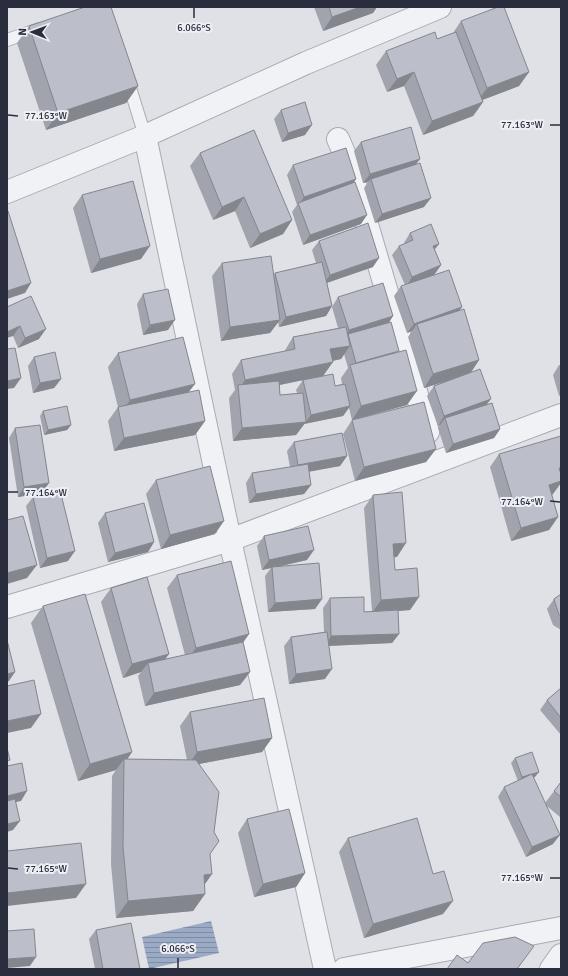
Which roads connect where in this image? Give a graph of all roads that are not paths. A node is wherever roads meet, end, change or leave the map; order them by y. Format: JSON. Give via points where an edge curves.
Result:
{"nodes":[{"id":1,"x":440,"y":7,"type":"edge"},
{"id":2,"x":52,"y":25,"type":"edge"},
{"id":3,"x":7,"y":40,"type":"edge"},
{"id":4,"x":124,"y":68,"type":"edge"},
{"id":5,"x":145,"y":136,"type":"junction"},
{"id":6,"x":338,"y":139,"type":"dead end"},
{"id":7,"x":7,"y":192,"type":"edge"},
{"id":8,"x":561,"y":415,"type":"edge"},
{"id":9,"x":437,"y":462,"type":"junction"},
{"id":10,"x":230,"y":540,"type":"junction"},
{"id":11,"x":7,"y":607,"type":"edge"},
{"id":12,"x":561,"y":928,"type":"edge"},
{"id":13,"x":561,"y":955,"type":"edge"},
{"id":14,"x":325,"y":969,"type":"edge"},
{"id":15,"x":344,"y":969,"type":"edge"},
{"id":16,"x":551,"y":969,"type":"edge"}],
"edges":[{"from":1,"to":5,"type":"street","via":[[306,63]]},
{"from":2,"to":3,"type":"lane"},
{"from":4,"to":5,"type":"lane"},
{"from":5,"to":7,"type":"street"},
{"from":5,"to":10,"type":"street"},
{"from":6,"to":9,"type":"street","via":[[356,187]]},
{"from":8,"to":9,"type":"street"},
{"from":9,"to":10,"type":"street"},
{"from":10,"to":11,"type":"street"},
{"from":10,"to":14,"type":"street"},
{"from":12,"to":15,"type":"street"},
{"from":13,"to":16,"type":"street"}]}
